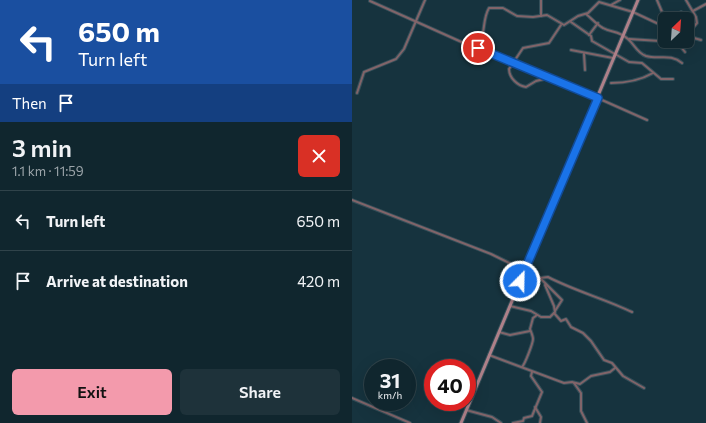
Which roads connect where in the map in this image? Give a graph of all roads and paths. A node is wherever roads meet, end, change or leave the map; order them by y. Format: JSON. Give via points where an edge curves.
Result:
{"nodes":[{"id":1,"x":425,"y":0,"type":"edge"},
{"id":2,"x":541,"y":0,"type":"edge"},
{"id":3,"x":620,"y":0,"type":"edge"},
{"id":4,"x":638,"y":0,"type":"edge"},
{"id":5,"x":657,"y":0,"type":"edge"},
{"id":6,"x":687,"y":1,"type":"edge"},
{"id":7,"x":370,"y":2,"type":"dead end"},
{"id":8,"x":706,"y":4,"type":"edge"},
{"id":9,"x":610,"y":5,"type":"junction"},
{"id":10,"x":693,"y":11,"type":"joint"},
{"id":11,"x":633,"y":12,"type":"junction"},
{"id":12,"x":662,"y":12,"type":"edge"},
{"id":13,"x":586,"y":14,"type":"junction"},
{"id":14,"x":694,"y":14,"type":"edge"},
{"id":15,"x":541,"y":16,"type":"junction"},
{"id":16,"x":417,"y":21,"type":"junction"},
{"id":17,"x":571,"y":22,"type":"junction"},
{"id":18,"x":562,"y":24,"type":"junction"},
{"id":19,"x":598,"y":24,"type":"junction"},
{"id":20,"x":658,"y":24,"type":"edge"},
{"id":21,"x":694,"y":27,"type":"edge"},
{"id":22,"x":589,"y":34,"type":"junction"},
{"id":23,"x":623,"y":35,"type":"junction"},
{"id":24,"x":628,"y":38,"type":"junction"},
{"id":25,"x":694,"y":38,"type":"edge"},
{"id":26,"x":481,"y":40,"type":"dead end"},
{"id":27,"x":658,"y":40,"type":"edge"},
{"id":28,"x":701,"y":40,"type":"dead end"},
{"id":29,"x":681,"y":48,"type":"edge"},
{"id":30,"x":571,"y":50,"type":"dead end"},
{"id":31,"x":685,"y":52,"type":"dead end"},
{"id":32,"x":584,"y":53,"type":"junction"},
{"id":33,"x":615,"y":54,"type":"junction"},
{"id":34,"x":613,"y":58,"type":"junction"},
{"id":35,"x":513,"y":62,"type":"junction"},
{"id":36,"x":682,"y":63,"type":"dead end"},
{"id":37,"x":585,"y":70,"type":"dead end"},
{"id":38,"x":653,"y":73,"type":"junction"},
{"id":39,"x":548,"y":78,"type":"junction"},
{"id":40,"x":673,"y":79,"type":"dead end"},
{"id":41,"x":611,"y":83,"type":"dead end"},
{"id":42,"x":357,"y":92,"type":"dead end"},
{"id":43,"x":598,"y":98,"type":"junction"},
{"id":44,"x":647,"y":120,"type":"dead end"},
{"id":45,"x":352,"y":200,"type":"edge"},
{"id":46,"x":525,"y":270,"type":"junction"},
{"id":47,"x":540,"y":278,"type":"junction"},
{"id":48,"x":545,"y":285,"type":"junction"},
{"id":49,"x":510,"y":306,"type":"junction"},
{"id":50,"x":555,"y":312,"type":"junction"},
{"id":51,"x":632,"y":312,"type":"dead end"},
{"id":52,"x":537,"y":315,"type":"junction"},
{"id":53,"x":530,"y":331,"type":"junction"},
{"id":54,"x":499,"y":332,"type":"junction"},
{"id":55,"x":489,"y":355,"type":"junction"},
{"id":56,"x":522,"y":367,"type":"junction"},
{"id":57,"x":615,"y":368,"type":"junction"},
{"id":58,"x":532,"y":372,"type":"junction"},
{"id":59,"x":574,"y":383,"type":"junction"},
{"id":60,"x":476,"y":386,"type":"edge"},
{"id":61,"x":644,"y":388,"type":"dead end"},
{"id":62,"x":352,"y":398,"type":"edge"},
{"id":63,"x":535,"y":407,"type":"junction"},
{"id":64,"x":466,"y":411,"type":"edge"},
{"id":65,"x":470,"y":411,"type":"edge"},
{"id":66,"x":410,"y":423,"type":"edge"},
{"id":67,"x":461,"y":423,"type":"edge"},
{"id":68,"x":501,"y":423,"type":"edge"},
{"id":69,"x":514,"y":423,"type":"edge"},
{"id":70,"x":540,"y":423,"type":"edge"},
{"id":71,"x":587,"y":423,"type":"edge"}],
"edges":[{"from":1,"to":16,"type":"street"},
{"from":2,"to":15,"type":"street"},
{"from":3,"to":9,"type":"street"},
{"from":4,"to":11,"type":"street"},
{"from":5,"to":12,"type":"street"},
{"from":6,"to":10,"type":"street"},
{"from":7,"to":16,"type":"street"},
{"from":8,"to":10,"type":"street"},
{"from":9,"to":11,"type":"street"},
{"from":9,"to":13,"type":"street","via":[[599,2]]},
{"from":11,"to":20,"type":"street"},
{"from":11,"to":23,"type":"street"},
{"from":13,"to":17,"type":"street"},
{"from":13,"to":19,"type":"street"},
{"from":14,"to":21,"type":"street","via":[[697,23]]},
{"from":15,"to":18,"type":"street","via":[[550,16]]},
{"from":15,"to":26,"type":"street","via":[[517,16],[504,8],[489,8]]},
{"from":16,"to":35,"type":"street"},
{"from":16,"to":42,"type":"street","via":[[404,49],[396,59],[365,71]]},
{"from":17,"to":18,"type":"street","via":[[567,25]]},
{"from":17,"to":22,"type":"street"},
{"from":18,"to":35,"type":"street","via":[[549,43],[523,48]]},
{"from":19,"to":22,"type":"street"},
{"from":19,"to":23,"type":"street","via":[[602,28]]},
{"from":22,"to":33,"type":"street","via":[[594,42]]},
{"from":23,"to":24,"type":"street"},
{"from":23,"to":33,"type":"street"},
{"from":24,"to":27,"type":"street"},
{"from":24,"to":36,"type":"street","via":[[638,51],[646,56],[668,56]]},
{"from":25,"to":28,"type":"street"},
{"from":29,"to":31,"type":"street"},
{"from":30,"to":32,"type":"street"},
{"from":32,"to":34,"type":"street"},
{"from":32,"to":37,"type":"street"},
{"from":33,"to":34,"type":"street"},
{"from":33,"to":38,"type":"street","via":[[629,62],[642,63]]},
{"from":34,"to":43,"type":"street"},
{"from":35,"to":39,"type":"street"},
{"from":35,"to":39,"type":"street","via":[[509,72],[515,82],[522,87]]},
{"from":38,"to":40,"type":"street","via":[[661,79]]},
{"from":38,"to":41,"type":"street","via":[[627,83]]},
{"from":39,"to":43,"type":"street"},
{"from":43,"to":44,"type":"street"},
{"from":43,"to":46,"type":"street"},
{"from":45,"to":46,"type":"street","via":[[491,254]]},
{"from":46,"to":47,"type":"street"},
{"from":46,"to":49,"type":"street"},
{"from":47,"to":48,"type":"street"},
{"from":47,"to":51,"type":"street","via":[[548,277]]},
{"from":48,"to":50,"type":"street"},
{"from":48,"to":50,"type":"street","via":[[562,300]]},
{"from":49,"to":52,"type":"street"},
{"from":49,"to":54,"type":"street"},
{"from":50,"to":52,"type":"street","via":[[550,317]]},
{"from":50,"to":57,"type":"street","via":[[561,321],[566,318],[571,327],[584,334],[602,357]]},
{"from":52,"to":53,"type":"street","via":[[533,318]]},
{"from":53,"to":54,"type":"street","via":[[510,334]]},
{"from":53,"to":56,"type":"street","via":[[533,340],[527,361]]},
{"from":54,"to":55,"type":"street"},
{"from":55,"to":56,"type":"street"},
{"from":55,"to":60,"type":"street"},
{"from":56,"to":58,"type":"street"},
{"from":57,"to":59,"type":"street","via":[[592,376],[580,384]]},
{"from":57,"to":61,"type":"street","via":[[623,376]]},
{"from":58,"to":59,"type":"street","via":[[561,383]]},
{"from":58,"to":63,"type":"street","via":[[531,376],[542,392]]},
{"from":59,"to":71,"type":"street","via":[[581,393],[581,411]]},
{"from":62,"to":66,"type":"street"},
{"from":63,"to":69,"type":"street","via":[[530,417]]},
{"from":63,"to":70,"type":"street","via":[[541,417]]},
{"from":64,"to":67,"type":"street"},
{"from":65,"to":68,"type":"street","via":[[492,416]]}]}
